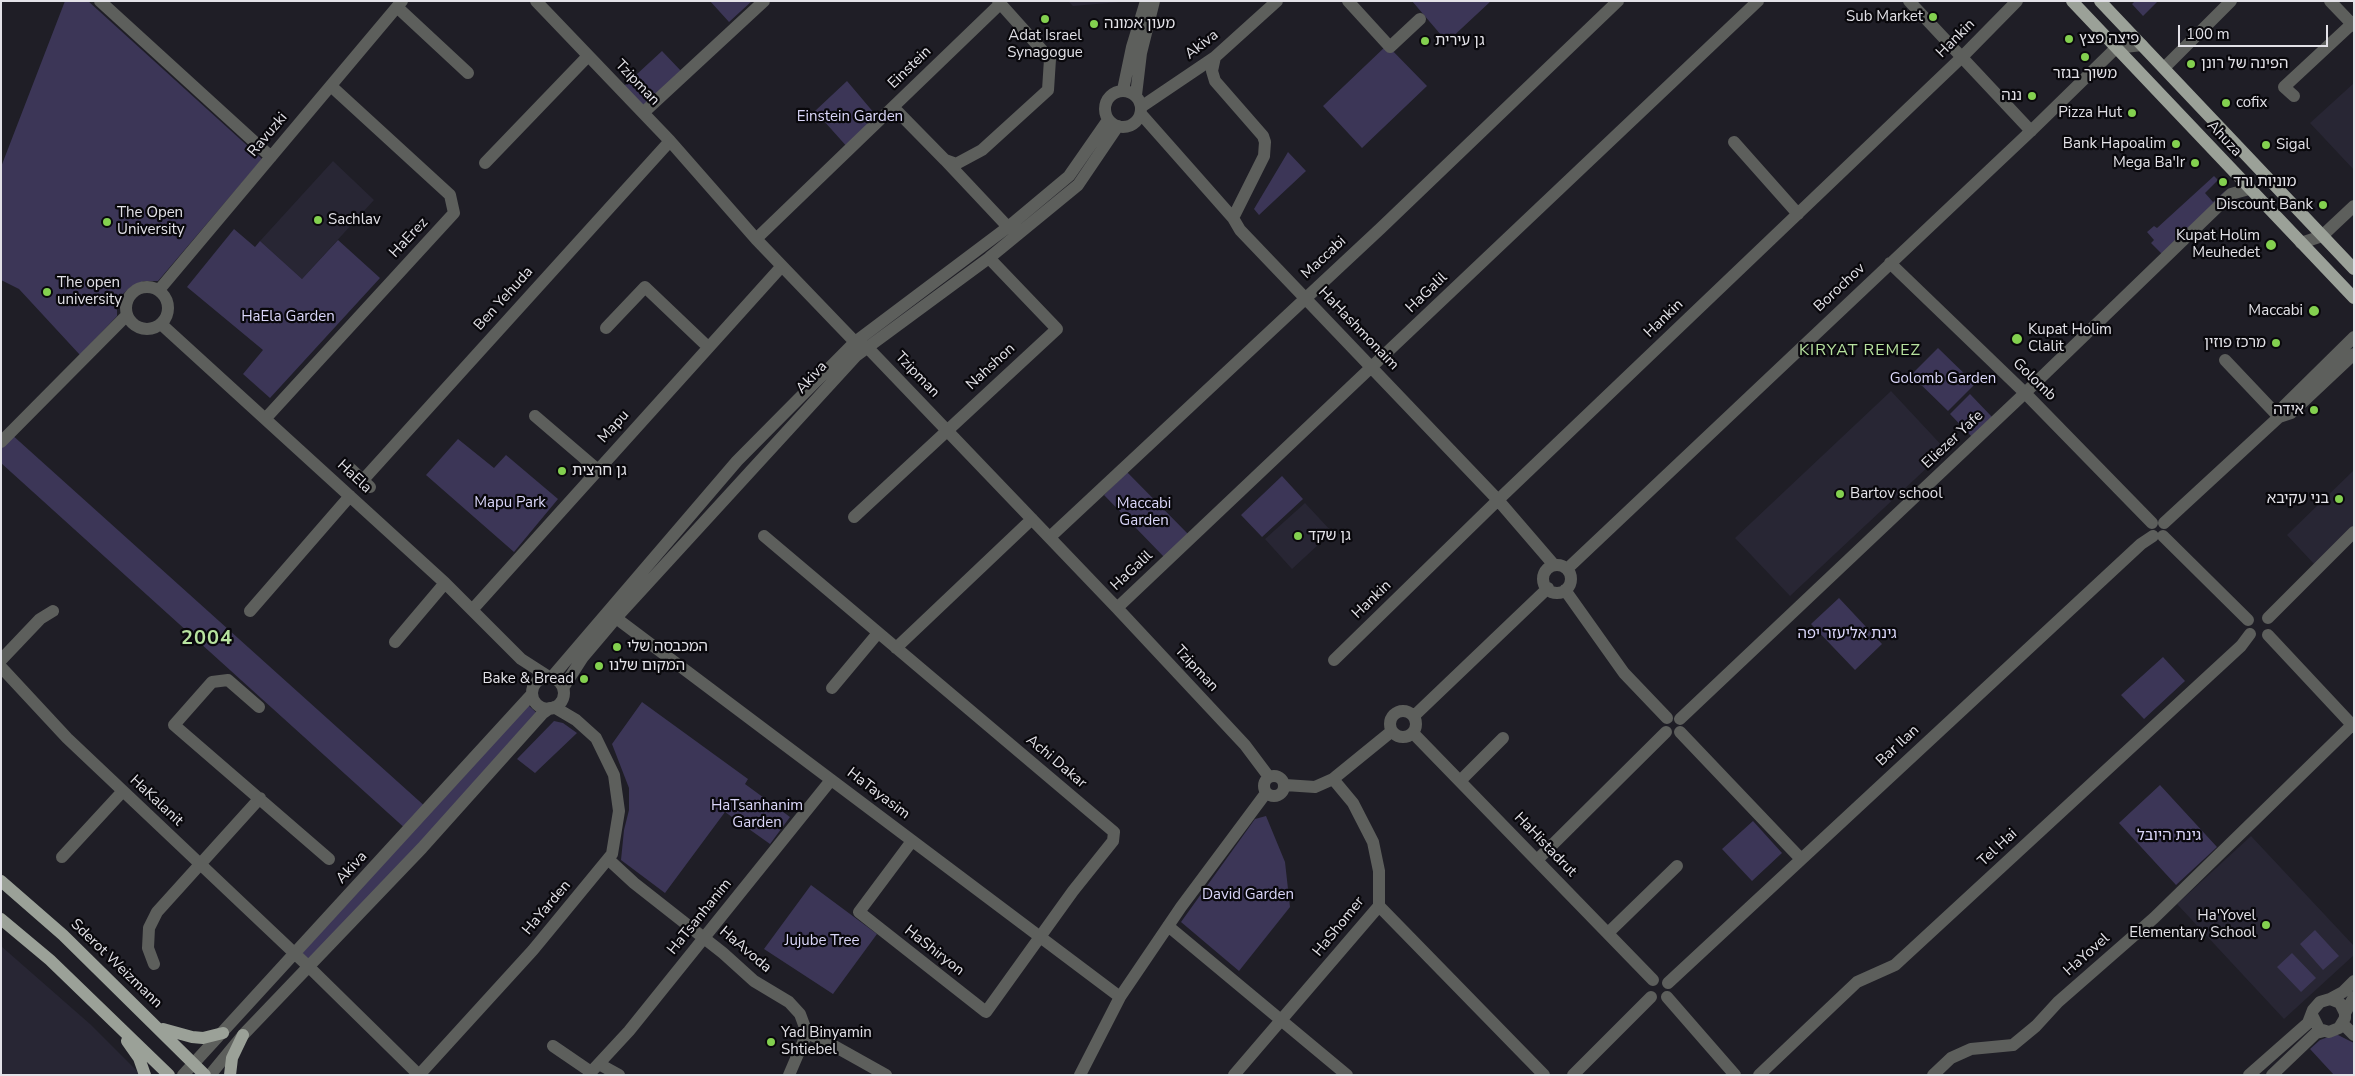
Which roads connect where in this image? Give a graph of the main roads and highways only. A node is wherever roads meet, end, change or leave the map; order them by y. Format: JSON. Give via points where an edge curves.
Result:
{"nodes":[{"id":1,"x":2072,"y":1,"type":"edge"},
{"id":2,"x":2100,"y":1,"type":"edge"},
{"id":3,"x":2354,"y":269,"type":"edge"},
{"id":4,"x":2354,"y":298,"type":"edge"},
{"id":5,"x":1,"y":881,"type":"edge"},
{"id":6,"x":1,"y":919,"type":"edge"},
{"id":7,"x":108,"y":1014,"type":"junction"},
{"id":8,"x":156,"y":1025,"type":"junction"},
{"id":9,"x":223,"y":1033,"type":"road end"},
{"id":10,"x":244,"y":1035,"type":"road end"},
{"id":11,"x":145,"y":1075,"type":"edge"},
{"id":12,"x":169,"y":1075,"type":"edge"},
{"id":13,"x":205,"y":1075,"type":"edge"},
{"id":14,"x":230,"y":1075,"type":"edge"}],
"edges":[{"from":1,"to":4,"type":"main road","name":"Ahuza"},
{"from":2,"to":3,"type":"main road","name":"Ahuza"},
{"from":5,"to":8,"type":"main road","name":"Sderot Weizmann","via":[[63,935]]},
{"from":6,"to":7,"type":"main road"},
{"from":7,"to":11,"type":"main road","via":[[139,1058]]},
{"from":7,"to":12,"type":"main road"},
{"from":8,"to":9,"type":"main road","via":[[192,1038]]},
{"from":8,"to":13,"type":"main road","name":"Sderot Weizmann"},
{"from":10,"to":14,"type":"main road","via":[[232,1058]]}]}
